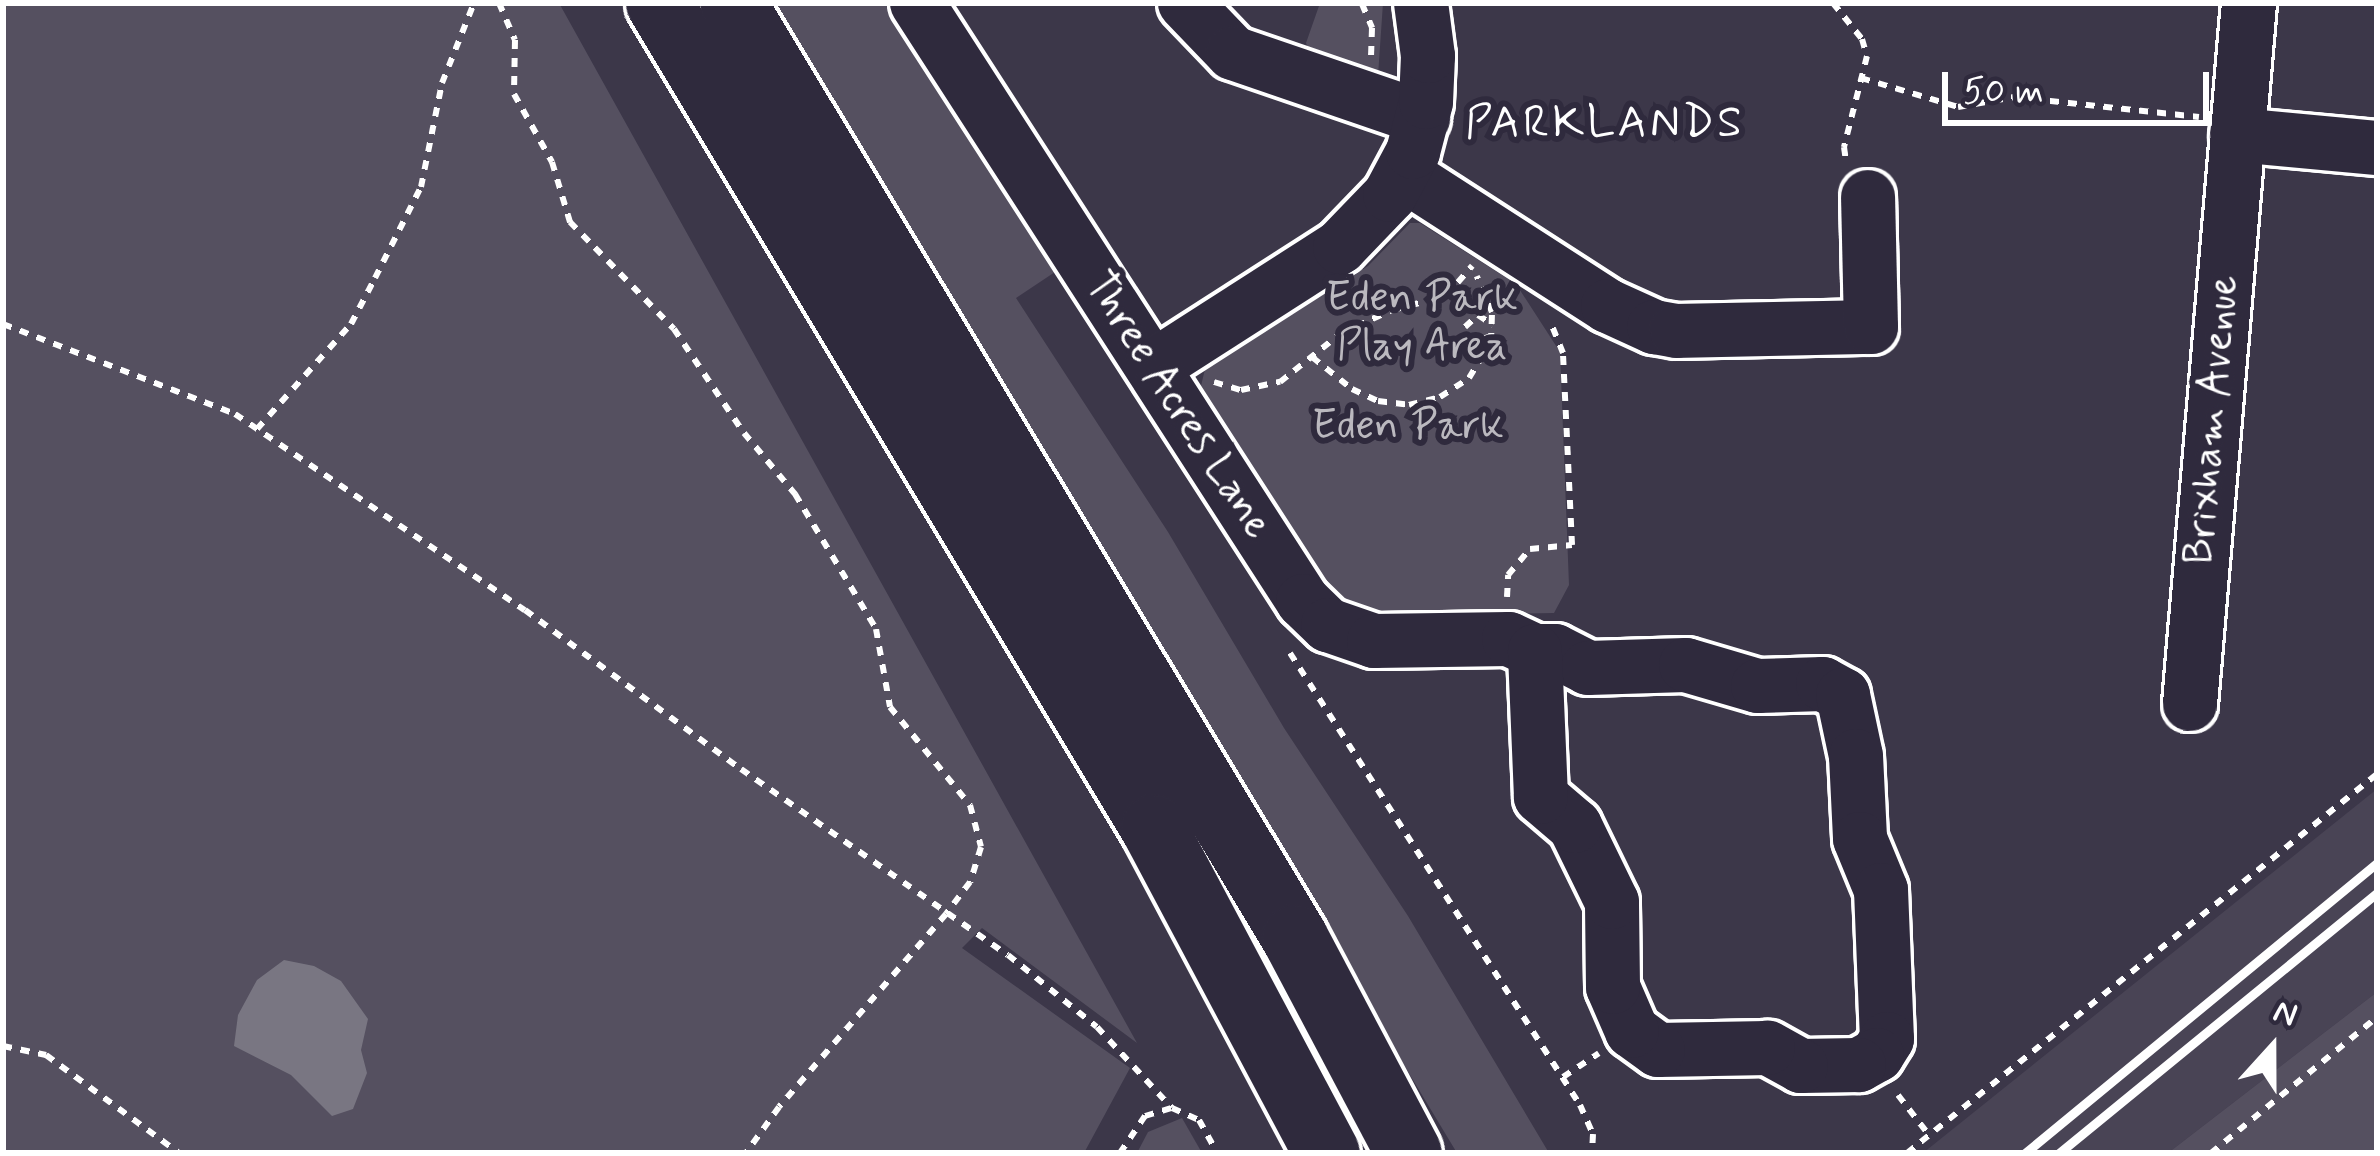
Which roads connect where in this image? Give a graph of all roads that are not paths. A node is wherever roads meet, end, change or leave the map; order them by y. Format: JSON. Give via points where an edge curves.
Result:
{"nodes":[{"id":1,"x":659,"y":3,"type":"edge"},
{"id":2,"x":733,"y":3,"type":"edge"},
{"id":3,"x":917,"y":3,"type":"edge"},
{"id":4,"x":1185,"y":3,"type":"edge"},
{"id":5,"x":1421,"y":3,"type":"edge"},
{"id":6,"x":2249,"y":3,"type":"edge"},
{"id":7,"x":1423,"y":118,"type":"junction"},
{"id":8,"x":2237,"y":128,"type":"junction"},
{"id":9,"x":2377,"y":148,"type":"edge"},
{"id":10,"x":1403,"y":174,"type":"junction"},
{"id":11,"x":1868,"y":197,"type":"road end"},
{"id":12,"x":1178,"y":373,"type":"junction"},
{"id":13,"x":1521,"y":633,"type":"junction"},
{"id":14,"x":2190,"y":704,"type":"dead end"},
{"id":15,"x":1327,"y":1153,"type":"edge"},
{"id":16,"x":1409,"y":1153,"type":"edge"}],
"edges":[{"from":1,"to":15,"type":"highway","via":[[1154,828]]},
{"from":2,"to":16,"type":"highway","via":[[1283,918]]},
{"from":3,"to":12,"type":"street","name":"Three Acres Lane"},
{"from":4,"to":7,"type":"street","via":[[1234,53]]},
{"from":5,"to":7,"type":"street","via":[[1428,56]]},
{"from":6,"to":8,"type":"street","name":"Brixham Avenue"},
{"from":7,"to":10,"type":"street"},
{"from":8,"to":9,"type":"street"},
{"from":8,"to":14,"type":"street","name":"Brixham Avenue"},
{"from":10,"to":11,"type":"street","via":[[1608,306],[1654,327],[1872,347]]},
{"from":10,"to":12,"type":"street","via":[[1340,247]]},
{"from":12,"to":13,"type":"street","name":"Three Acres Lane","via":[[1303,602],[1328,625],[1374,641]]},
{"from":13,"to":13,"type":"street","name":"Three Acres Lane","via":[[1588,668],[1686,665],[1758,686],[1823,685],[1843,695],[1860,839],[1881,890],[1887,1039],[1877,1055],[1859,1066],[1801,1066],[1768,1048],[1658,1050],[1632,1031],[1613,986],[1612,902],[1574,826],[1541,797]]}]}
